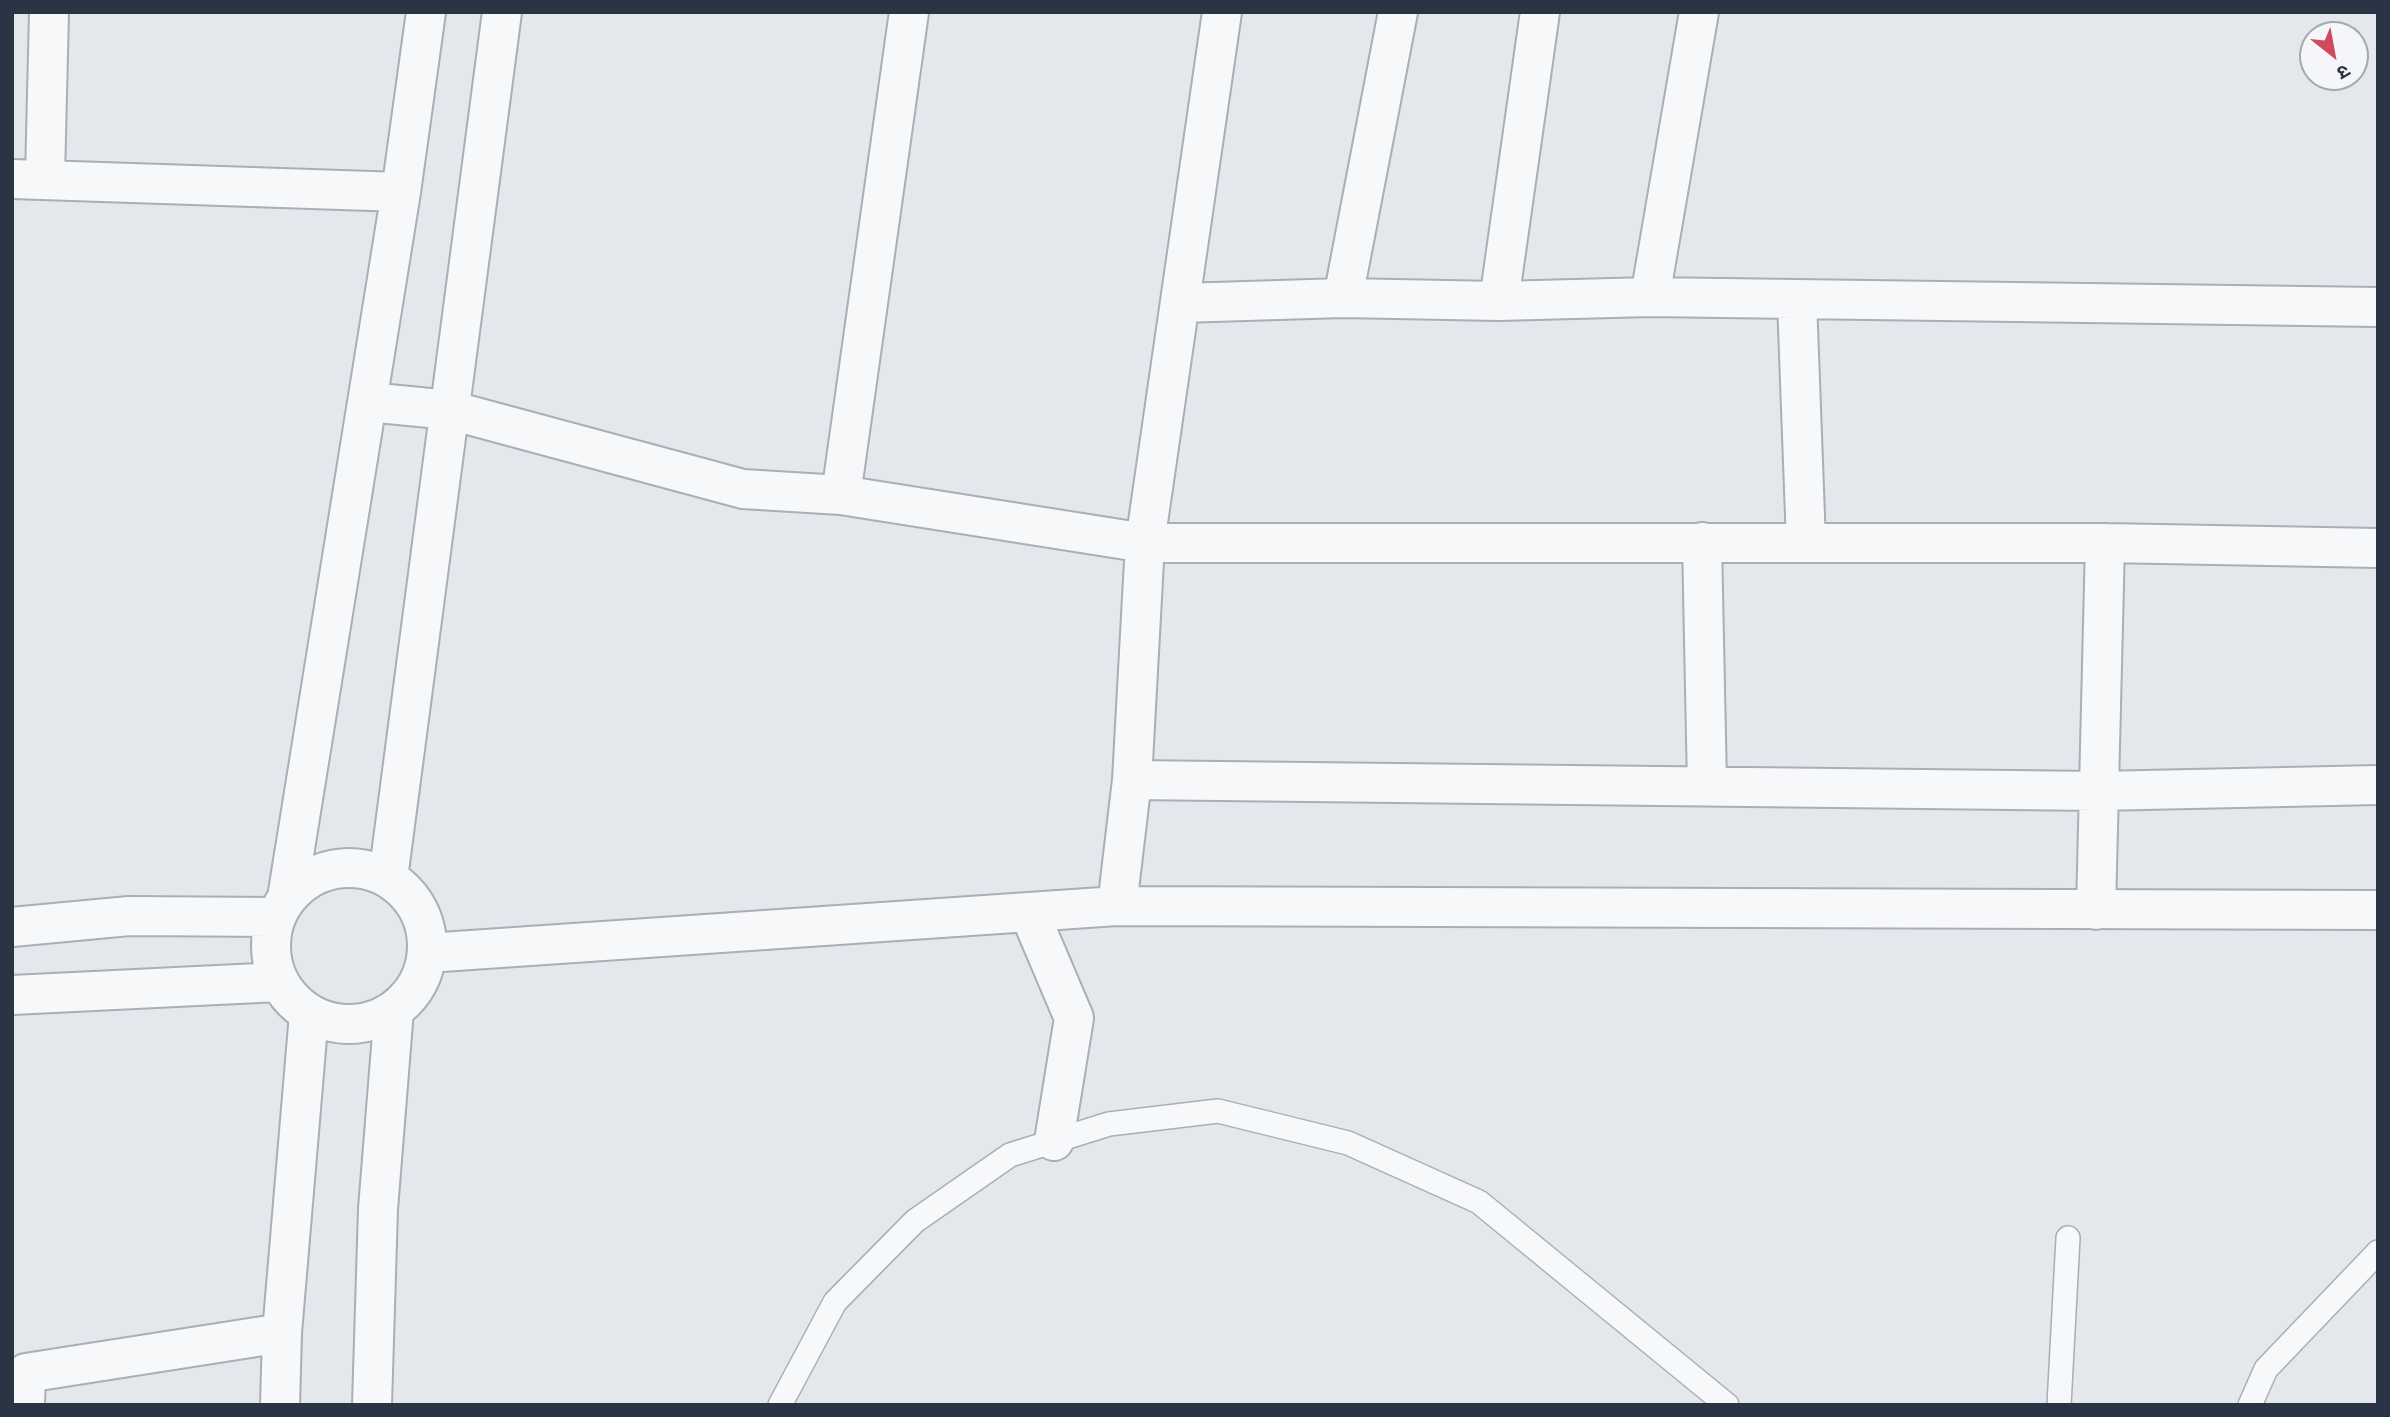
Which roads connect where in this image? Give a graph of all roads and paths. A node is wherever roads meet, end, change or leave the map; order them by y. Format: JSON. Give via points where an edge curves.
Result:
{"nodes":[{"id":1,"x":49,"y":12,"type":"edge"},
{"id":2,"x":426,"y":12,"type":"edge"},
{"id":3,"x":502,"y":12,"type":"edge"},
{"id":4,"x":909,"y":12,"type":"edge"},
{"id":5,"x":1222,"y":12,"type":"edge"},
{"id":6,"x":1398,"y":12,"type":"edge"},
{"id":7,"x":1540,"y":12,"type":"edge"},
{"id":8,"x":1699,"y":12,"type":"edge"},
{"id":9,"x":29,"y":178,"type":"edge"},
{"id":10,"x":401,"y":192,"type":"junction"},
{"id":11,"x":1650,"y":297,"type":"junction"},
{"id":12,"x":1343,"y":298,"type":"junction"},
{"id":13,"x":1797,"y":300,"type":"junction"},
{"id":14,"x":1499,"y":301,"type":"junction"},
{"id":15,"x":1181,"y":303,"type":"junction"},
{"id":16,"x":2378,"y":307,"type":"edge"},
{"id":17,"x":368,"y":402,"type":"junction"},
{"id":18,"x":450,"y":410,"type":"junction"},
{"id":19,"x":841,"y":495,"type":"junction"},
{"id":20,"x":1702,"y":542,"type":"junction"},
{"id":21,"x":1145,"y":543,"type":"junction"},
{"id":22,"x":2105,"y":543,"type":"junction"},
{"id":23,"x":1806,"y":544,"type":"junction"},
{"id":24,"x":2378,"y":548,"type":"edge"},
{"id":25,"x":1132,"y":780,"type":"junction"},
{"id":26,"x":2378,"y":785,"type":"edge"},
{"id":27,"x":1707,"y":786,"type":"junction"},
{"id":28,"x":2098,"y":790,"type":"junction"},
{"id":29,"x":388,"y":878,"type":"junction"},
{"id":30,"x":1117,"y":906,"type":"junction"},
{"id":31,"x":281,"y":908,"type":"junction"},
{"id":32,"x":2378,"y":910,"type":"edge"},
{"id":33,"x":2095,"y":911,"type":"junction"},
{"id":34,"x":1029,"y":912,"type":"junction"},
{"id":35,"x":12,"y":927,"type":"edge"},
{"id":36,"x":427,"y":953,"type":"junction"},
{"id":37,"x":279,"y":982,"type":"junction"},
{"id":38,"x":12,"y":995,"type":"edge"},
{"id":39,"x":394,"y":1010,"type":"junction"},
{"id":40,"x":309,"y":1014,"type":"junction"},
{"id":41,"x":1054,"y":1141,"type":"junction"},
{"id":42,"x":2068,"y":1238,"type":"dead end"},
{"id":43,"x":2378,"y":1252,"type":"edge"},
{"id":44,"x":282,"y":1333,"type":"junction"},
{"id":45,"x":25,"y":1405,"type":"edge"},
{"id":46,"x":280,"y":1405,"type":"edge"},
{"id":47,"x":372,"y":1405,"type":"edge"},
{"id":48,"x":780,"y":1405,"type":"edge"},
{"id":49,"x":1727,"y":1405,"type":"edge"},
{"id":50,"x":2059,"y":1405,"type":"edge"},
{"id":51,"x":2250,"y":1405,"type":"edge"}],
"edges":[{"from":1,"to":9,"type":"street"},
{"from":2,"to":10,"type":"street"},
{"from":3,"to":18,"type":"street"},
{"from":4,"to":19,"type":"street"},
{"from":5,"to":15,"type":"street"},
{"from":6,"to":12,"type":"street"},
{"from":7,"to":14,"type":"street"},
{"from":8,"to":11,"type":"street"},
{"from":9,"to":10,"type":"street"},
{"from":10,"to":17,"type":"street"},
{"from":11,"to":13,"type":"street"},
{"from":11,"to":14,"type":"street"},
{"from":12,"to":14,"type":"street"},
{"from":12,"to":15,"type":"street"},
{"from":13,"to":16,"type":"street"},
{"from":13,"to":23,"type":"street"},
{"from":15,"to":21,"type":"street"},
{"from":17,"to":18,"type":"street"},
{"from":17,"to":31,"type":"street"},
{"from":18,"to":19,"type":"street","via":[[743,489]]},
{"from":18,"to":29,"type":"street"},
{"from":19,"to":21,"type":"street"},
{"from":20,"to":21,"type":"street"},
{"from":20,"to":23,"type":"street"},
{"from":20,"to":27,"type":"street"},
{"from":21,"to":25,"type":"street"},
{"from":22,"to":23,"type":"street"},
{"from":22,"to":24,"type":"street"},
{"from":22,"to":28,"type":"street"},
{"from":25,"to":27,"type":"street"},
{"from":25,"to":30,"type":"street"},
{"from":26,"to":28,"type":"street"},
{"from":27,"to":28,"type":"street"},
{"from":28,"to":33,"type":"street"},
{"from":29,"to":31,"type":"street","via":[[367,870],[323,872],[303,883]]},
{"from":29,"to":36,"type":"street","via":[[419,910]]},
{"from":30,"to":33,"type":"street"},
{"from":30,"to":34,"type":"street"},
{"from":31,"to":35,"type":"street"},
{"from":31,"to":37,"type":"street","via":[[270,939]]},
{"from":32,"to":33,"type":"street"},
{"from":34,"to":36,"type":"street"},
{"from":34,"to":41,"type":"street","via":[[1074,1018]]},
{"from":36,"to":39,"type":"street","via":[[411,994]]},
{"from":37,"to":38,"type":"street"},
{"from":37,"to":40,"type":"street","via":[[291,1000]]},
{"from":39,"to":40,"type":"street","via":[[352,1024],[330,1023]]},
{"from":39,"to":47,"type":"street","via":[[378,1209]]},
{"from":40,"to":44,"type":"street"},
{"from":41,"to":48,"type":"lane","via":[[1010,1156],[915,1221],[835,1302]]},
{"from":41,"to":49,"type":"lane","via":[[1109,1124],[1218,1111],[1348,1143],[1479,1202]]},
{"from":42,"to":50,"type":"lane"},
{"from":43,"to":51,"type":"lane","via":[[2266,1369]]},
{"from":44,"to":45,"type":"street","via":[[26,1373]]},
{"from":44,"to":46,"type":"street"}]}
